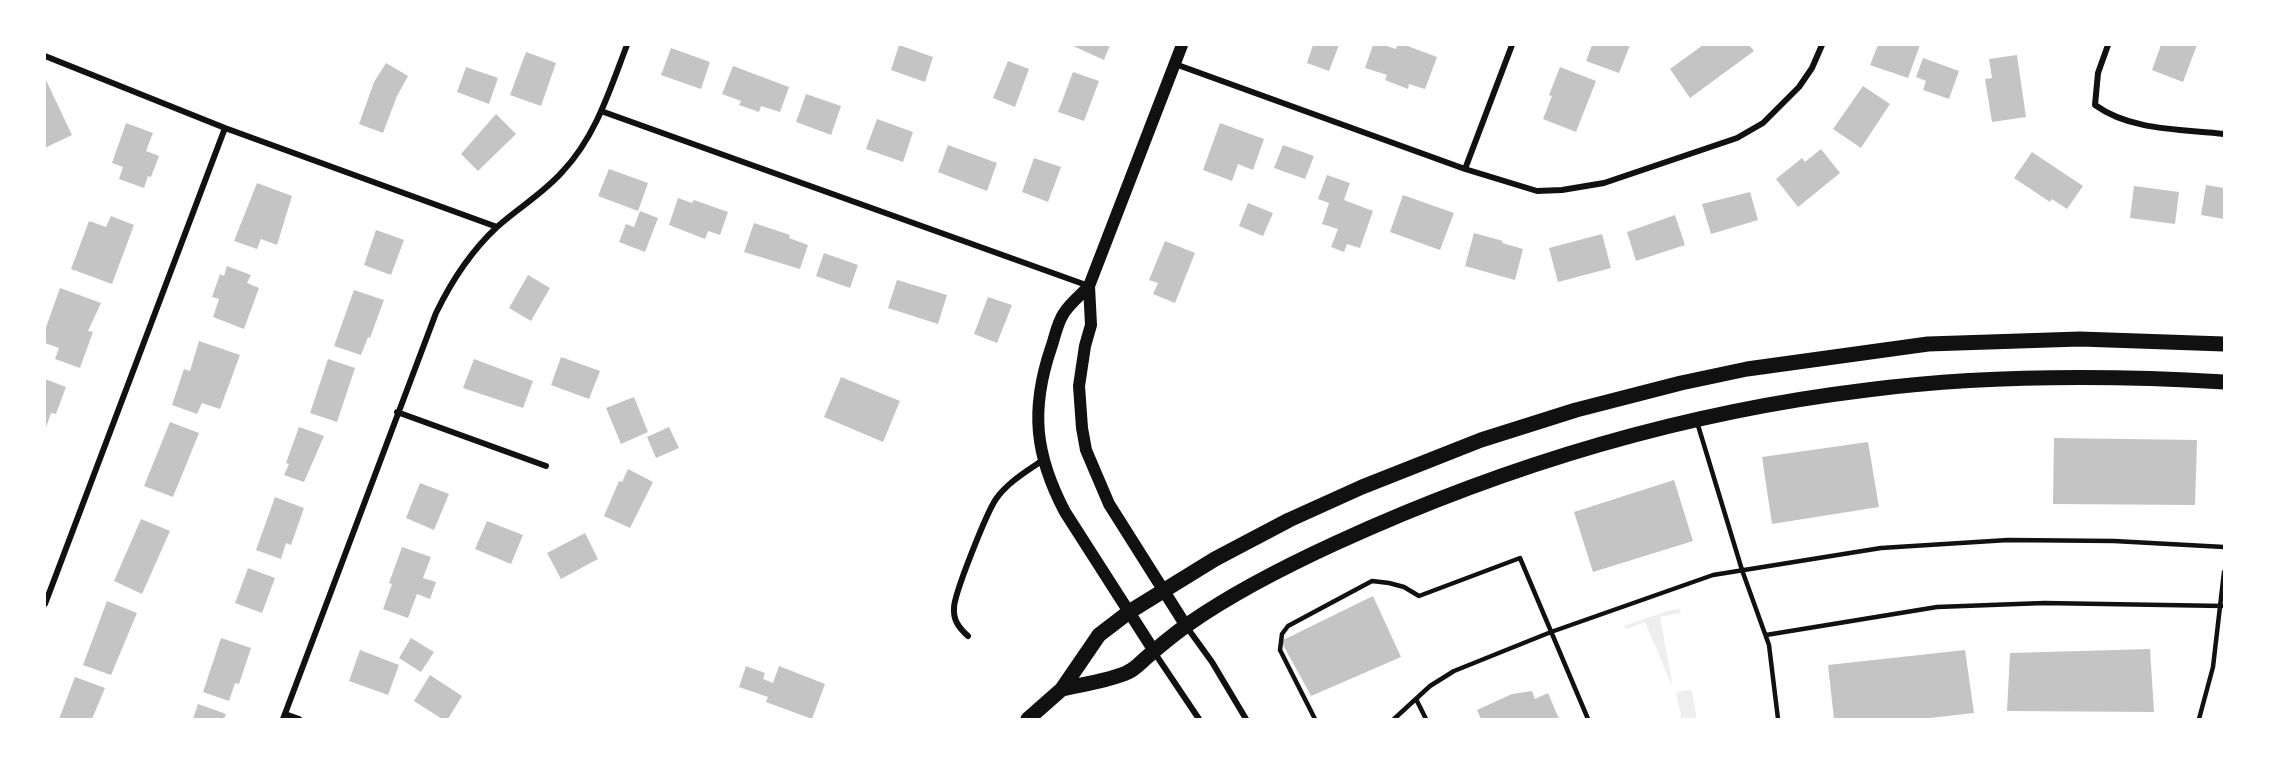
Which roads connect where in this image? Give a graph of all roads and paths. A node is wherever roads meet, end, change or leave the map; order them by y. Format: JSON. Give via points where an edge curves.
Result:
{"nodes":[{"id":1,"x":627,"y":45,"type":"edge"},
{"id":2,"x":1182,"y":45,"type":"edge"},
{"id":3,"x":1512,"y":45,"type":"edge"},
{"id":4,"x":1822,"y":45,"type":"edge"},
{"id":5,"x":2108,"y":45,"type":"edge"},
{"id":6,"x":45,"y":56,"type":"edge"},
{"id":7,"x":1174,"y":63,"type":"junction"},
{"id":8,"x":601,"y":111,"type":"junction"},
{"id":9,"x":225,"y":128,"type":"junction"},
{"id":10,"x":2224,"y":134,"type":"edge"},
{"id":11,"x":1465,"y":168,"type":"junction"},
{"id":12,"x":497,"y":227,"type":"junction"},
{"id":13,"x":1089,"y":286,"type":"junction"},
{"id":14,"x":2224,"y":344,"type":"edge"},
{"id":15,"x":2224,"y":382,"type":"edge"},
{"id":16,"x":397,"y":412,"type":"junction"},
{"id":17,"x":1697,"y":421,"type":"junction"},
{"id":18,"x":1043,"y":460,"type":"junction"},
{"id":19,"x":546,"y":466,"type":"dead end"},
{"id":20,"x":2224,"y":547,"type":"edge"},
{"id":21,"x":1742,"y":570,"type":"junction"},
{"id":22,"x":2224,"y":572,"type":"edge"},
{"id":23,"x":1162,"y":590,"type":"junction"},
{"id":24,"x":45,"y":604,"type":"edge"},
{"id":25,"x":2223,"y":606,"type":"edge"},
{"id":26,"x":1129,"y":612,"type":"junction"},
{"id":27,"x":1186,"y":626,"type":"junction"},
{"id":28,"x":1551,"y":632,"type":"junction"},
{"id":29,"x":1766,"y":635,"type":"junction"},
{"id":30,"x":968,"y":636,"type":"dead end"},
{"id":31,"x":1154,"y":651,"type":"junction"},
{"id":32,"x":1062,"y":689,"type":"junction"},
{"id":33,"x":1416,"y":699,"type":"junction"},
{"id":34,"x":284,"y":716,"type":"edge"},
{"id":35,"x":299,"y":719,"type":"edge"},
{"id":36,"x":1028,"y":719,"type":"edge"},
{"id":37,"x":1199,"y":719,"type":"edge"},
{"id":38,"x":1246,"y":719,"type":"edge"},
{"id":39,"x":1315,"y":719,"type":"edge"},
{"id":40,"x":1394,"y":719,"type":"edge"},
{"id":41,"x":1426,"y":719,"type":"edge"},
{"id":42,"x":1588,"y":719,"type":"edge"},
{"id":43,"x":1778,"y":719,"type":"edge"},
{"id":44,"x":2199,"y":719,"type":"edge"}],
"edges":[{"from":1,"to":8,"type":"street"},
{"from":2,"to":7,"type":"main road"},
{"from":3,"to":11,"type":"street"},
{"from":4,"to":11,"type":"street","via":[[1799,87],[1763,123],[1737,138],[1604,183],[1562,190],[1537,191]]},
{"from":5,"to":10,"type":"street","via":[[2098,73],[2095,105],[2108,114],[2140,124]]},
{"from":6,"to":9,"type":"street"},
{"from":7,"to":11,"type":"street"},
{"from":7,"to":13,"type":"main road"},
{"from":8,"to":12,"type":"street","via":[[584,146],[563,172]]},
{"from":8,"to":13,"type":"street"},
{"from":9,"to":12,"type":"street"},
{"from":9,"to":24,"type":"street"},
{"from":12,"to":16,"type":"street","via":[[451,281]]},
{"from":13,"to":18,"type":"main road","via":[[1063,314],[1044,374],[1038,417]]},
{"from":13,"to":23,"type":"main road","via":[[1091,325],[1079,386],[1086,450],[1109,504]]},
{"from":14,"to":23,"type":"main road","via":[[2080,339],[1928,344],[1813,358],[1681,383],[1481,440],[1362,487],[1278,526]]},
{"from":15,"to":17,"type":"main road","via":[[2064,378],[1934,383],[1818,396]]},
{"from":16,"to":19,"type":"street"},
{"from":16,"to":34,"type":"street"},
{"from":17,"to":21,"type":"lane"},
{"from":17,"to":27,"type":"main road","via":[[1558,457],[1436,500],[1268,576]]},
{"from":18,"to":26,"type":"main road","via":[[1065,512]]},
{"from":18,"to":30,"type":"street","via":[[1004,490],[987,517],[954,601],[957,624]]},
{"from":20,"to":21,"type":"lane","via":[[2008,540],[1881,548]]},
{"from":21,"to":28,"type":"lane","via":[[1713,575]]},
{"from":21,"to":29,"type":"lane"},
{"from":22,"to":25,"type":"lane"},
{"from":23,"to":26,"type":"main road"},
{"from":23,"to":27,"type":"main road"},
{"from":25,"to":29,"type":"lane","via":[[2044,603],[1937,608]]},
{"from":25,"to":44,"type":"lane"},
{"from":26,"to":31,"type":"main road"},
{"from":26,"to":32,"type":"main road","via":[[1099,635]]},
{"from":27,"to":31,"type":"main road"},
{"from":27,"to":38,"type":"street"},
{"from":28,"to":33,"type":"lane","via":[[1454,671]]},
{"from":28,"to":39,"type":"lane","via":[[1520,558],[1419,596],[1404,587],[1372,581],[1288,626],[1282,634],[1280,650]]},
{"from":28,"to":42,"type":"lane"},
{"from":29,"to":43,"type":"lane"},
{"from":31,"to":32,"type":"main road","via":[[1128,672]]},
{"from":31,"to":37,"type":"street"},
{"from":32,"to":36,"type":"main road"},
{"from":33,"to":40,"type":"lane"},
{"from":33,"to":41,"type":"lane"},
{"from":34,"to":35,"type":"street"}]}
